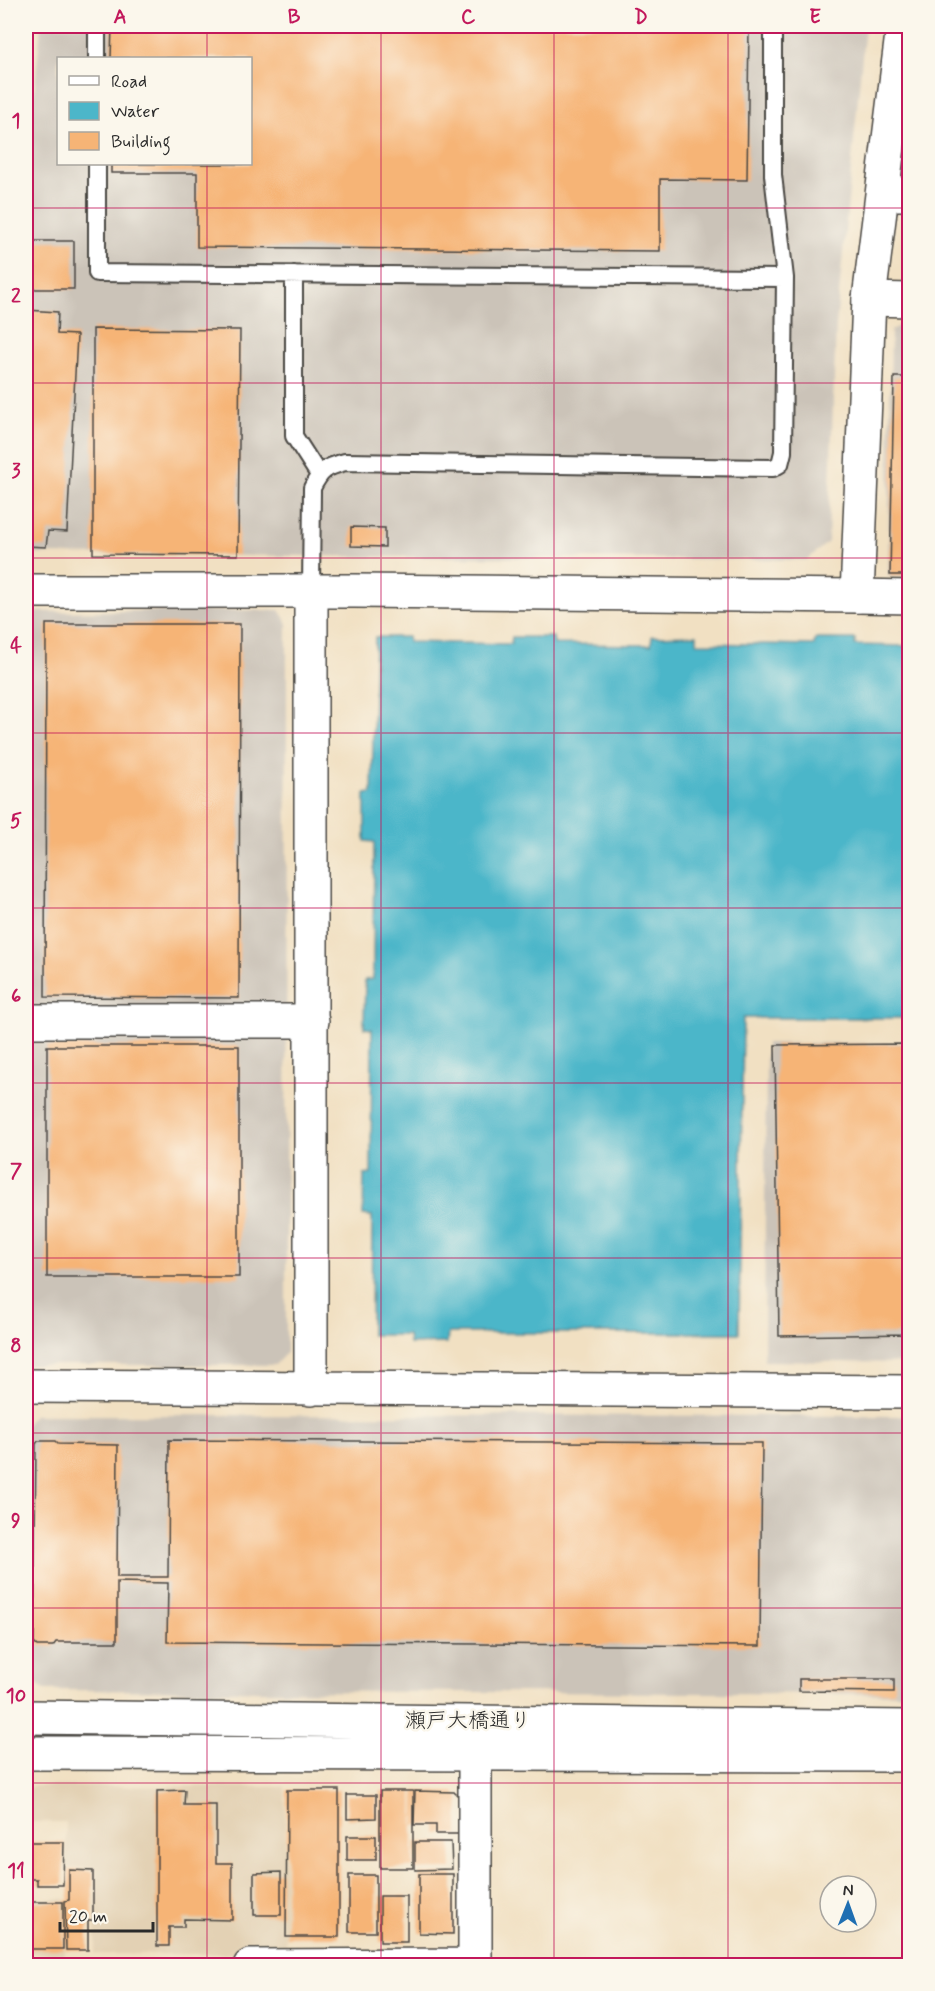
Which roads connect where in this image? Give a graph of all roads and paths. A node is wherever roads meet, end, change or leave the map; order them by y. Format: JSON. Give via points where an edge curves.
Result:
{"nodes":[{"id":1,"x":97,"y":26,"type":"edge"},
{"id":2,"x":773,"y":26,"type":"edge"},
{"id":3,"x":903,"y":26,"type":"edge"},
{"id":4,"x":97,"y":57,"type":"edge"},
{"id":5,"x":97,"y":165,"type":"edge"},
{"id":6,"x":896,"y":194,"type":"edge"},
{"id":7,"x":294,"y":274,"type":"junction"},
{"id":8,"x":784,"y":278,"type":"junction"},
{"id":9,"x":869,"y":299,"type":"junction"},
{"id":10,"x":909,"y":300,"type":"edge"},
{"id":11,"x":319,"y":475,"type":"junction"},
{"id":12,"x":26,"y":591,"type":"edge"},
{"id":13,"x":311,"y":591,"type":"junction"},
{"id":14,"x":857,"y":596,"type":"junction"},
{"id":15,"x":909,"y":597,"type":"edge"},
{"id":16,"x":26,"y":1021,"type":"edge"},
{"id":17,"x":312,"y":1021,"type":"junction"},
{"id":18,"x":26,"y":1386,"type":"edge"},
{"id":19,"x":311,"y":1389,"type":"junction"},
{"id":20,"x":909,"y":1392,"type":"edge"},
{"id":21,"x":26,"y":1717,"type":"edge"},
{"id":22,"x":909,"y":1727,"type":"edge"},
{"id":23,"x":26,"y":1753,"type":"edge"},
{"id":24,"x":475,"y":1755,"type":"junction"},
{"id":25,"x":909,"y":1755,"type":"edge"},
{"id":26,"x":250,"y":1965,"type":"edge"},
{"id":27,"x":475,"y":1965,"type":"edge"}],
"edges":[{"from":1,"to":4,"type":"lane"},
{"from":2,"to":8,"type":"lane","via":[[773,175]]},
{"from":3,"to":6,"type":"street"},
{"from":5,"to":7,"type":"lane","via":[[98,273]]},
{"from":6,"to":9,"type":"street"},
{"from":7,"to":8,"type":"lane"},
{"from":7,"to":11,"type":"lane","via":[[294,436]]},
{"from":8,"to":11,"type":"lane","via":[[783,452],[780,464],[773,468],[345,462],[330,466]]},
{"from":9,"to":10,"type":"street"},
{"from":9,"to":14,"type":"street"},
{"from":11,"to":13,"type":"lane","via":[[312,488]]},
{"from":12,"to":13,"type":"street"},
{"from":13,"to":14,"type":"street"},
{"from":13,"to":17,"type":"street"},
{"from":14,"to":15,"type":"street"},
{"from":16,"to":17,"type":"street"},
{"from":17,"to":19,"type":"street"},
{"from":18,"to":19,"type":"street"},
{"from":19,"to":20,"type":"street"},
{"from":21,"to":22,"type":"street","name":"瀬戸大橋通り"},
{"from":23,"to":24,"type":"street","name":"瀬戸大橋通り"},
{"from":24,"to":25,"type":"street","name":"瀬戸大橋通り"},
{"from":24,"to":27,"type":"street"},
{"from":26,"to":27,"type":"street"}]}
